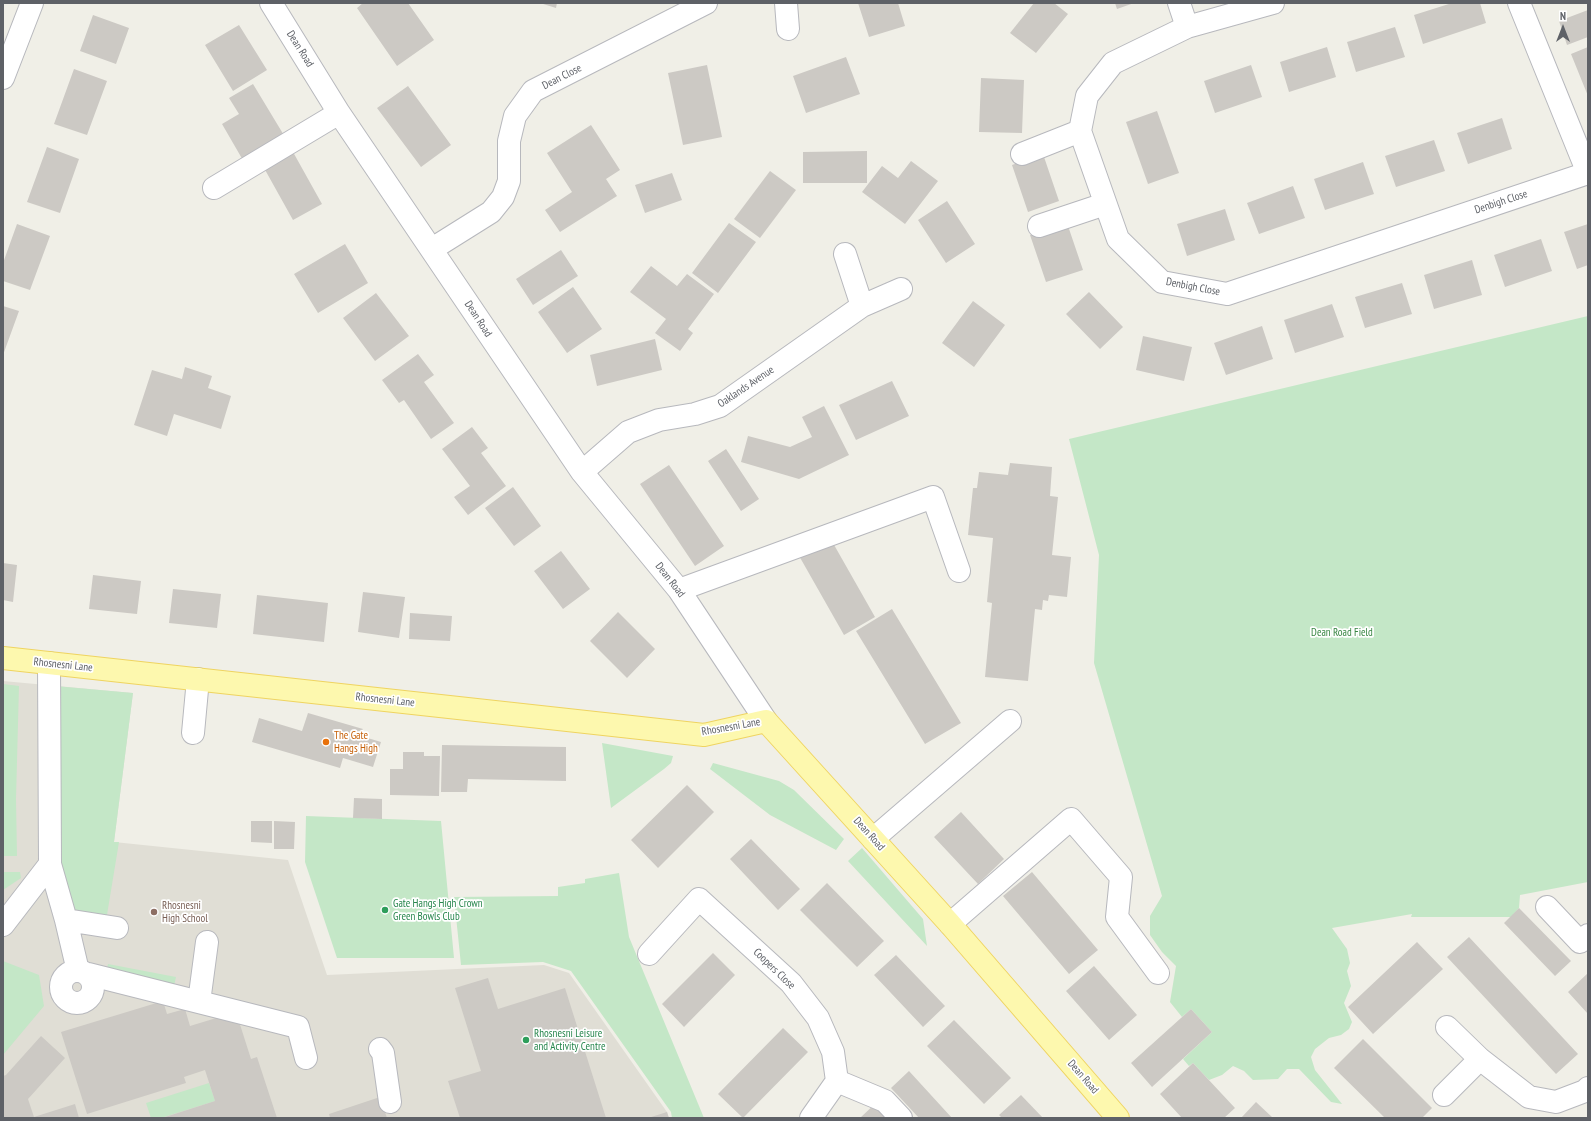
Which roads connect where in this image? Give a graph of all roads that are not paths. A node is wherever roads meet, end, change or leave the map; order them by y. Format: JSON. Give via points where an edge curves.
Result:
{"nodes":[{"id":1,"x":32,"y":3,"type":"edge"},
{"id":2,"x":271,"y":3,"type":"edge"},
{"id":3,"x":706,"y":3,"type":"edge"},
{"id":4,"x":786,"y":3,"type":"edge"},
{"id":5,"x":1179,"y":3,"type":"edge"},
{"id":6,"x":1273,"y":3,"type":"edge"},
{"id":7,"x":1520,"y":3,"type":"edge"},
{"id":8,"x":1187,"y":27,"type":"junction"},
{"id":9,"x":788,"y":29,"type":"dead end"},
{"id":10,"x":10,"y":37,"type":"edge"},
{"id":11,"x":3,"y":78,"type":"edge"},
{"id":12,"x":339,"y":113,"type":"junction"},
{"id":13,"x":1080,"y":131,"type":"junction"},
{"id":14,"x":1022,"y":154,"type":"dead end"},
{"id":15,"x":1588,"y":173,"type":"edge"},
{"id":16,"x":214,"y":188,"type":"dead end"},
{"id":17,"x":1105,"y":204,"type":"junction"},
{"id":18,"x":1039,"y":226,"type":"dead end"},
{"id":19,"x":432,"y":249,"type":"junction"},
{"id":20,"x":845,"y":254,"type":"dead end"},
{"id":21,"x":901,"y":289,"type":"dead end"},
{"id":22,"x":862,"y":306,"type":"junction"},
{"id":23,"x":582,"y":472,"type":"junction"},
{"id":24,"x":959,"y":571,"type":"dead end"},
{"id":25,"x":679,"y":590,"type":"junction"},
{"id":26,"x":3,"y":658,"type":"edge"},
{"id":27,"x":49,"y":663,"type":"junction"},
{"id":28,"x":198,"y":679,"type":"junction"},
{"id":29,"x":766,"y":721,"type":"junction"},
{"id":30,"x":1010,"y":721,"type":"dead end"},
{"id":31,"x":193,"y":733,"type":"dead end"},
{"id":32,"x":873,"y":839,"type":"junction"},
{"id":33,"x":50,"y":864,"type":"junction"},
{"id":34,"x":1547,"y":906,"type":"dead end"},
{"id":35,"x":66,"y":920,"type":"junction"},
{"id":36,"x":950,"y":924,"type":"junction"},
{"id":37,"x":3,"y":925,"type":"edge"},
{"id":38,"x":117,"y":928,"type":"dead end"},
{"id":39,"x":1588,"y":935,"type":"edge"},
{"id":40,"x":207,"y":942,"type":"dead end"},
{"id":41,"x":648,"y":954,"type":"dead end"},
{"id":42,"x":1158,"y":973,"type":"dead end"},
{"id":43,"x":199,"y":1002,"type":"junction"},
{"id":44,"x":1447,"y":1027,"type":"dead end"},
{"id":45,"x":380,"y":1049,"type":"dead end"},
{"id":46,"x":306,"y":1058,"type":"dead end"},
{"id":47,"x":1480,"y":1059,"type":"junction"},
{"id":48,"x":837,"y":1081,"type":"junction"},
{"id":49,"x":1588,"y":1088,"type":"edge"},
{"id":50,"x":1444,"y":1095,"type":"dead end"},
{"id":51,"x":390,"y":1102,"type":"dead end"},
{"id":52,"x":811,"y":1118,"type":"edge"},
{"id":53,"x":901,"y":1118,"type":"edge"},
{"id":54,"x":1118,"y":1118,"type":"edge"}],
"edges":[{"from":1,"to":10,"type":"street"},
{"from":2,"to":12,"type":"street","name":"Dean Road"},
{"from":3,"to":19,"type":"street","name":"Dean Close","via":[[533,91],[515,116],[509,141],[509,180],[503,197],[490,212]]},
{"from":4,"to":9,"type":"street"},
{"from":5,"to":8,"type":"street"},
{"from":6,"to":8,"type":"street"},
{"from":7,"to":15,"type":"street","name":"Denbigh Close"},
{"from":8,"to":13,"type":"street","via":[[1113,63],[1087,96]]},
{"from":10,"to":11,"type":"street"},
{"from":12,"to":16,"type":"street"},
{"from":12,"to":19,"type":"street","name":"Dean Road"},
{"from":13,"to":14,"type":"street"},
{"from":13,"to":17,"type":"street","name":"Denbigh Close"},
{"from":15,"to":17,"type":"street","name":"Denbigh Close","via":[[1227,294],[1162,282],[1118,239]]},
{"from":17,"to":18,"type":"street"},
{"from":19,"to":23,"type":"street","name":"Dean Road"},
{"from":20,"to":22,"type":"street"},
{"from":21,"to":22,"type":"street","name":"Oaklands Avenue"},
{"from":22,"to":23,"type":"street","name":"Oaklands Avenue","via":[[720,406],[696,414],[659,420],[628,432]]},
{"from":23,"to":25,"type":"street","name":"Dean Road"},
{"from":24,"to":25,"type":"street","via":[[932,497]]},
{"from":25,"to":29,"type":"street","name":"Dean Road"},
{"from":26,"to":27,"type":"main road","name":"Rhosnesni Lane"},
{"from":27,"to":28,"type":"main road","name":"Rhosnesni Lane"},
{"from":27,"to":33,"type":"street"},
{"from":28,"to":29,"type":"main road","name":"Rhosnesni Lane","via":[[704,734]]},
{"from":28,"to":31,"type":"street"},
{"from":29,"to":32,"type":"main road","name":"Dean Road"},
{"from":30,"to":32,"type":"street"},
{"from":32,"to":36,"type":"main road","name":"Dean Road"},
{"from":33,"to":35,"type":"street"},
{"from":33,"to":37,"type":"street"},
{"from":34,"to":39,"type":"street","via":[[1580,942]]},
{"from":35,"to":38,"type":"street"},
{"from":35,"to":43,"type":"street","via":[[83,973]]},
{"from":36,"to":42,"type":"street","via":[[1071,819],[1121,877],[1117,918]]},
{"from":36,"to":54,"type":"main road","name":"Dean Road"},
{"from":40,"to":43,"type":"street"},
{"from":41,"to":48,"type":"street","name":"Coopers Close","via":[[699,899],[791,983],[818,1018],[833,1052]]},
{"from":43,"to":46,"type":"street","via":[[298,1027]]},
{"from":44,"to":47,"type":"street"},
{"from":45,"to":51,"type":"street","via":[[383,1053]]},
{"from":47,"to":49,"type":"street","via":[[1528,1097],[1556,1102]]},
{"from":47,"to":50,"type":"street"},
{"from":48,"to":52,"type":"street"},
{"from":48,"to":53,"type":"street","via":[[885,1101]]}]}
